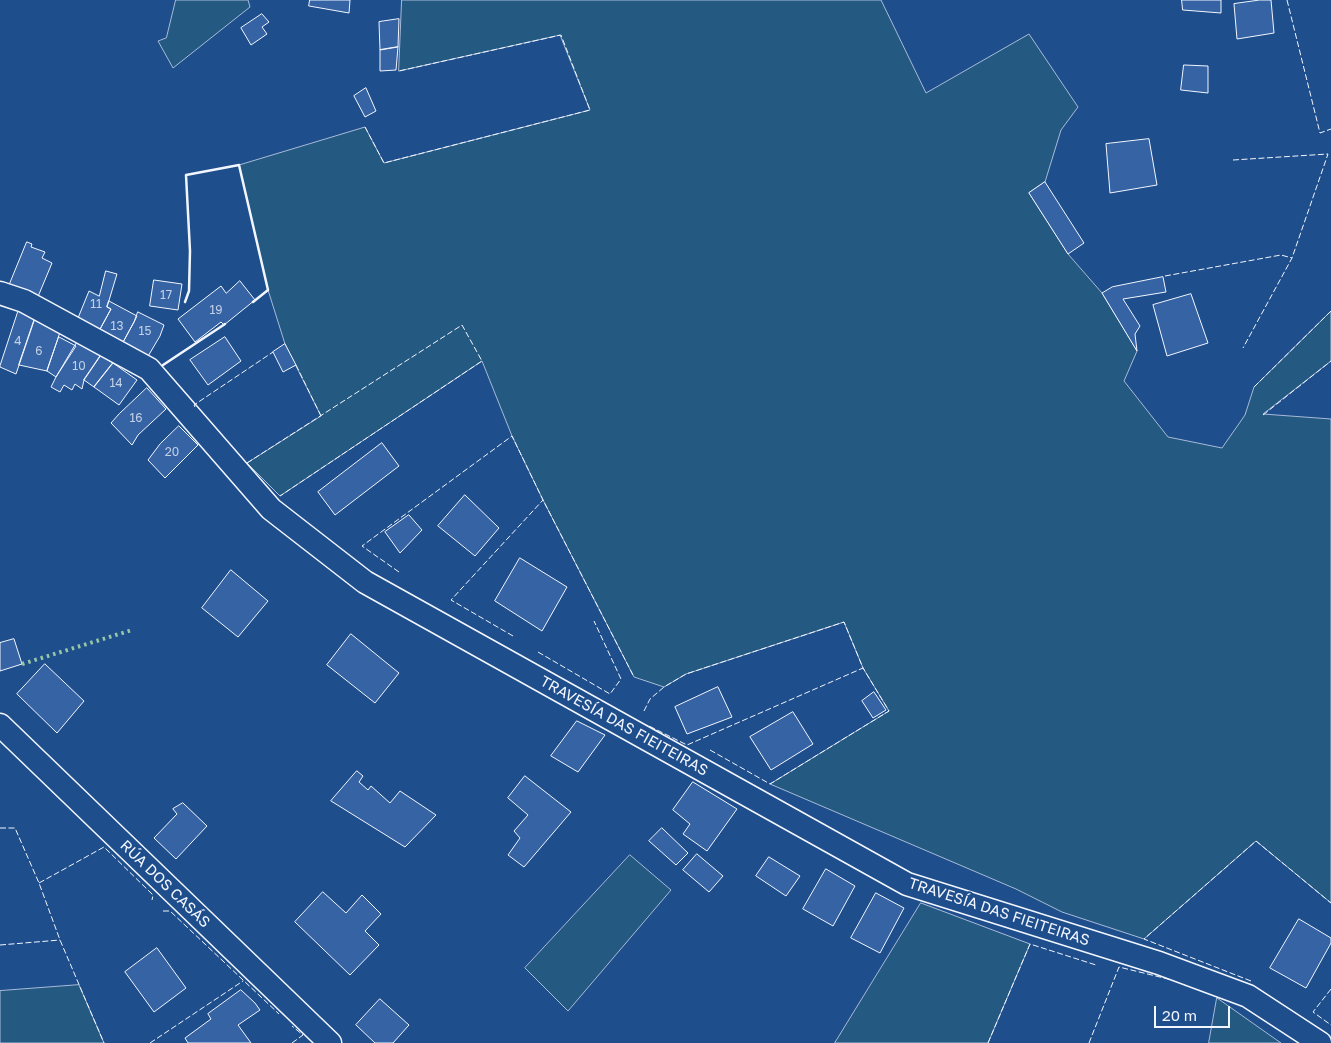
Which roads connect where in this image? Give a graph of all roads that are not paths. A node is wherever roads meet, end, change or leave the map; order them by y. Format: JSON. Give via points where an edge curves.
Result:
{"nodes":[{"id":1,"x":0,"y":293,"type":"edge"},
{"id":2,"x":0,"y":724,"type":"edge"},
{"id":3,"x":330,"y":1043,"type":"edge"},
{"id":4,"x":1320,"y":1043,"type":"edge"}],
"edges":[{"from":1,"to":4,"type":"street","name":"TRAVESÍA DAS FIEITEIRAS","via":[[24,301],[148,369],[271,509],[365,582],[907,884],[1159,962],[1248,996]]},
{"from":2,"to":3,"type":"street","name":"RÚA DOS CASÁS"}]}
